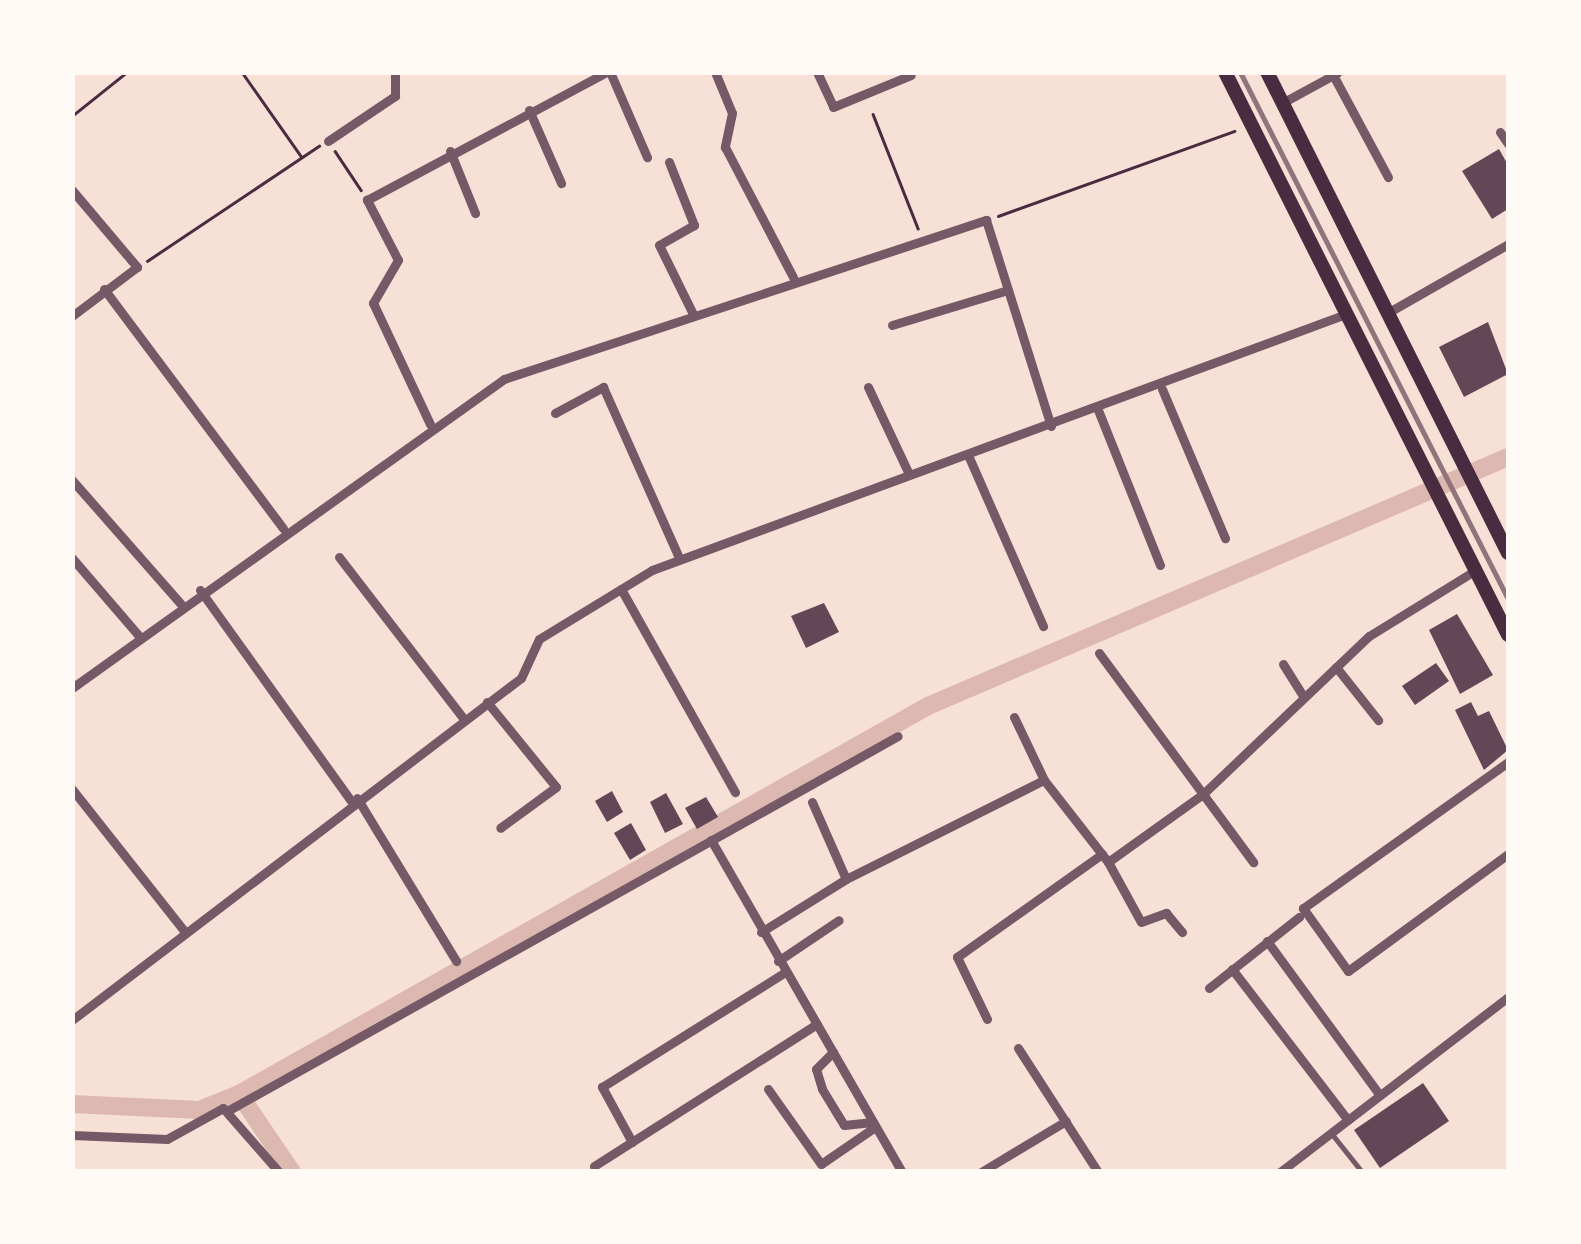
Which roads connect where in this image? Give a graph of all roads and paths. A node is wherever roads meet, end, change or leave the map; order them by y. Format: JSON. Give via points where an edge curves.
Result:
{"nodes":[{"id":1,"x":127,"y":72,"type":"edge"},
{"id":2,"x":242,"y":72,"type":"edge"},
{"id":3,"x":395,"y":72,"type":"edge"},
{"id":4,"x":609,"y":72,"type":"edge"},
{"id":5,"x":715,"y":72,"type":"edge"},
{"id":6,"x":816,"y":72,"type":"edge"},
{"id":7,"x":1224,"y":72,"type":"edge"},
{"id":8,"x":1267,"y":72,"type":"edge"},
{"id":9,"x":1335,"y":74,"type":"edge"},
{"id":10,"x":911,"y":76,"type":"dead end"},
{"id":11,"x":1282,"y":103,"type":"junction"},
{"id":12,"x":529,"y":110,"type":"junction"},
{"id":13,"x":873,"y":114,"type":"dead end"},
{"id":14,"x":72,"y":116,"type":"edge"},
{"id":15,"x":1250,"y":124,"type":"junction"},
{"id":16,"x":1500,"y":132,"type":"dead end"},
{"id":17,"x":328,"y":141,"type":"junction"},
{"id":18,"x":1508,"y":144,"type":"edge"},
{"id":19,"x":450,"y":151,"type":"junction"},
{"id":20,"x":302,"y":158,"type":"junction"},
{"id":21,"x":647,"y":158,"type":"dead end"},
{"id":22,"x":669,"y":162,"type":"dead end"},
{"id":23,"x":1388,"y":177,"type":"dead end"},
{"id":24,"x":561,"y":184,"type":"dead end"},
{"id":25,"x":72,"y":190,"type":"edge"},
{"id":26,"x":367,"y":200,"type":"junction"},
{"id":27,"x":476,"y":214,"type":"dead end"},
{"id":28,"x":986,"y":220,"type":"junction"},
{"id":29,"x":922,"y":239,"type":"junction"},
{"id":30,"x":1508,"y":244,"type":"edge"},
{"id":31,"x":137,"y":268,"type":"junction"},
{"id":32,"x":793,"y":277,"type":"junction"},
{"id":33,"x":104,"y":290,"type":"junction"},
{"id":34,"x":1008,"y":290,"type":"junction"},
{"id":35,"x":692,"y":312,"type":"junction"},
{"id":36,"x":1389,"y":312,"type":"junction"},
{"id":37,"x":1346,"y":314,"type":"junction"},
{"id":38,"x":72,"y":316,"type":"edge"},
{"id":39,"x":892,"y":325,"type":"dead end"},
{"id":40,"x":868,"y":387,"type":"dead end"},
{"id":41,"x":1162,"y":389,"type":"junction"},
{"id":42,"x":1098,"y":410,"type":"junction"},
{"id":43,"x":555,"y":413,"type":"dead end"},
{"id":44,"x":430,"y":424,"type":"junction"},
{"id":45,"x":1051,"y":426,"type":"junction"},
{"id":46,"x":968,"y":455,"type":"junction"},
{"id":47,"x":909,"y":474,"type":"junction"},
{"id":48,"x":72,"y":480,"type":"edge"},
{"id":49,"x":283,"y":528,"type":"junction"},
{"id":50,"x":1225,"y":538,"type":"dead end"},
{"id":51,"x":1508,"y":553,"type":"edge"},
{"id":52,"x":339,"y":557,"type":"dead end"},
{"id":53,"x":72,"y":558,"type":"edge"},
{"id":54,"x":680,"y":558,"type":"junction"},
{"id":55,"x":1160,"y":564,"type":"dead end"},
{"id":56,"x":1476,"y":570,"type":"junction"},
{"id":57,"x":621,"y":588,"type":"junction"},
{"id":58,"x":200,"y":590,"type":"junction"},
{"id":59,"x":181,"y":604,"type":"junction"},
{"id":60,"x":1043,"y":626,"type":"dead end"},
{"id":61,"x":1508,"y":634,"type":"edge"},
{"id":62,"x":139,"y":636,"type":"junction"},
{"id":63,"x":1099,"y":653,"type":"dead end"},
{"id":64,"x":1283,"y":664,"type":"dead end"},
{"id":65,"x":1336,"y":667,"type":"junction"},
{"id":66,"x":72,"y":688,"type":"edge"},
{"id":67,"x":1303,"y":696,"type":"junction"},
{"id":68,"x":487,"y":702,"type":"junction"},
{"id":69,"x":1014,"y":717,"type":"dead end"},
{"id":70,"x":463,"y":718,"type":"junction"},
{"id":71,"x":1378,"y":720,"type":"dead end"},
{"id":72,"x":898,"y":736,"type":"dead end"},
{"id":73,"x":1508,"y":762,"type":"edge"},
{"id":74,"x":1044,"y":780,"type":"junction"},
{"id":75,"x":72,"y":789,"type":"edge"},
{"id":76,"x":735,"y":792,"type":"dead end"},
{"id":77,"x":1199,"y":797,"type":"junction"},
{"id":78,"x":354,"y":800,"type":"junction"},
{"id":79,"x":812,"y":802,"type":"dead end"},
{"id":80,"x":500,"y":828,"type":"dead end"},
{"id":81,"x":711,"y":840,"type":"junction"},
{"id":82,"x":1508,"y":854,"type":"edge"},
{"id":83,"x":1105,"y":858,"type":"junction"},
{"id":84,"x":1253,"y":862,"type":"dead end"},
{"id":85,"x":846,"y":878,"type":"junction"},
{"id":86,"x":1299,"y":916,"type":"dead end"},
{"id":87,"x":839,"y":920,"type":"dead end"},
{"id":88,"x":186,"y":932,"type":"junction"},
{"id":89,"x":761,"y":932,"type":"junction"},
{"id":90,"x":1182,"y":932,"type":"dead end"},
{"id":91,"x":1268,"y":942,"type":"junction"},
{"id":92,"x":778,"y":960,"type":"junction"},
{"id":93,"x":456,"y":961,"type":"dead end"},
{"id":94,"x":1232,"y":969,"type":"junction"},
{"id":95,"x":784,"y":972,"type":"junction"},
{"id":96,"x":1209,"y":988,"type":"dead end"},
{"id":97,"x":1508,"y":998,"type":"edge"},
{"id":98,"x":987,"y":1019,"type":"dead end"},
{"id":99,"x":72,"y":1020,"type":"edge"},
{"id":100,"x":818,"y":1024,"type":"junction"},
{"id":101,"x":1018,"y":1048,"type":"dead end"},
{"id":102,"x":833,"y":1052,"type":"junction"},
{"id":103,"x":1508,"y":1071,"type":"edge"},
{"id":104,"x":768,"y":1089,"type":"dead end"},
{"id":105,"x":1508,"y":1093,"type":"edge"},
{"id":106,"x":1379,"y":1094,"type":"junction"},
{"id":107,"x":232,"y":1108,"type":"junction"},
{"id":108,"x":1348,"y":1120,"type":"junction"},
{"id":109,"x":1066,"y":1121,"type":"junction"},
{"id":110,"x":874,"y":1125,"type":"junction"},
{"id":111,"x":1331,"y":1133,"type":"junction"},
{"id":112,"x":72,"y":1135,"type":"edge"},
{"id":113,"x":632,"y":1142,"type":"junction"},
{"id":114,"x":821,"y":1164,"type":"junction"},
{"id":115,"x":594,"y":1166,"type":"dead end"},
{"id":116,"x":279,"y":1172,"type":"edge"},
{"id":117,"x":810,"y":1172,"type":"edge"},
{"id":118,"x":902,"y":1172,"type":"edge"},
{"id":119,"x":982,"y":1172,"type":"edge"},
{"id":120,"x":1098,"y":1172,"type":"edge"},
{"id":121,"x":1280,"y":1172,"type":"edge"},
{"id":122,"x":1362,"y":1172,"type":"edge"}],
"edges":[{"from":1,"to":14,"type":"path"},
{"from":2,"to":20,"type":"path"},
{"from":3,"to":17,"type":"street","via":[[396,96]]},
{"from":4,"to":12,"type":"street"},
{"from":4,"to":21,"type":"street"},
{"from":5,"to":32,"type":"street","via":[[732,113],[725,147]]},
{"from":6,"to":10,"type":"street","via":[[833,107]]},
{"from":7,"to":15,"type":"main road"},
{"from":8,"to":11,"type":"main road"},
{"from":9,"to":11,"type":"street"},
{"from":9,"to":23,"type":"street"},
{"from":11,"to":36,"type":"main road"},
{"from":12,"to":19,"type":"street"},
{"from":12,"to":24,"type":"street"},
{"from":13,"to":29,"type":"path"},
{"from":15,"to":28,"type":"path"},
{"from":15,"to":37,"type":"main road"},
{"from":16,"to":18,"type":"street"},
{"from":17,"to":20,"type":"path"},
{"from":17,"to":26,"type":"path"},
{"from":19,"to":26,"type":"street"},
{"from":19,"to":27,"type":"street"},
{"from":20,"to":31,"type":"path"},
{"from":22,"to":35,"type":"street","via":[[694,225],[659,245]]},
{"from":25,"to":31,"type":"street"},
{"from":26,"to":44,"type":"street","via":[[398,260],[373,303]]},
{"from":28,"to":29,"type":"street"},
{"from":28,"to":34,"type":"street"},
{"from":29,"to":32,"type":"street"},
{"from":30,"to":36,"type":"street"},
{"from":31,"to":33,"type":"street"},
{"from":32,"to":35,"type":"street"},
{"from":33,"to":38,"type":"street"},
{"from":33,"to":49,"type":"street"},
{"from":34,"to":39,"type":"street"},
{"from":34,"to":45,"type":"street"},
{"from":35,"to":44,"type":"street","via":[[528,367]]},
{"from":36,"to":51,"type":"main road"},
{"from":37,"to":41,"type":"street"},
{"from":37,"to":56,"type":"main road"},
{"from":40,"to":47,"type":"street"},
{"from":41,"to":42,"type":"street"},
{"from":41,"to":50,"type":"street"},
{"from":42,"to":45,"type":"street"},
{"from":42,"to":55,"type":"street"},
{"from":43,"to":54,"type":"street","via":[[603,388]]},
{"from":44,"to":49,"type":"street"},
{"from":45,"to":46,"type":"street"},
{"from":46,"to":47,"type":"street"},
{"from":46,"to":60,"type":"street"},
{"from":47,"to":54,"type":"street"},
{"from":48,"to":59,"type":"street"},
{"from":49,"to":58,"type":"street"},
{"from":52,"to":70,"type":"street"},
{"from":53,"to":62,"type":"street"},
{"from":54,"to":57,"type":"street"},
{"from":56,"to":61,"type":"main road"},
{"from":56,"to":65,"type":"street","via":[[1414,602]]},
{"from":57,"to":68,"type":"street","via":[[539,639],[521,678]]},
{"from":57,"to":76,"type":"street"},
{"from":58,"to":59,"type":"street"},
{"from":58,"to":78,"type":"street"},
{"from":59,"to":62,"type":"street"},
{"from":62,"to":66,"type":"street"},
{"from":63,"to":77,"type":"street"},
{"from":64,"to":67,"type":"street"},
{"from":65,"to":67,"type":"street"},
{"from":65,"to":71,"type":"street"},
{"from":67,"to":77,"type":"street"},
{"from":68,"to":70,"type":"street"},
{"from":68,"to":80,"type":"street","via":[[556,787]]},
{"from":69,"to":74,"type":"street"},
{"from":70,"to":78,"type":"street"},
{"from":72,"to":81,"type":"street"},
{"from":73,"to":82,"type":"street","via":[[1304,908],[1348,971]]},
{"from":74,"to":83,"type":"street"},
{"from":74,"to":85,"type":"street"},
{"from":75,"to":88,"type":"street"},
{"from":77,"to":83,"type":"street"},
{"from":77,"to":84,"type":"street"},
{"from":78,"to":88,"type":"street"},
{"from":78,"to":93,"type":"street"},
{"from":79,"to":85,"type":"street"},
{"from":81,"to":89,"type":"street"},
{"from":81,"to":107,"type":"street"},
{"from":83,"to":90,"type":"street","via":[[1140,922],[1166,913]]},
{"from":83,"to":98,"type":"street","via":[[957,958]]},
{"from":85,"to":89,"type":"street"},
{"from":86,"to":91,"type":"street"},
{"from":87,"to":92,"type":"street"},
{"from":88,"to":99,"type":"street"},
{"from":89,"to":92,"type":"street"},
{"from":91,"to":94,"type":"street"},
{"from":91,"to":106,"type":"street"},
{"from":92,"to":95,"type":"street"},
{"from":94,"to":96,"type":"street"},
{"from":94,"to":108,"type":"street"},
{"from":95,"to":100,"type":"street"},
{"from":95,"to":113,"type":"street","via":[[602,1087]]},
{"from":97,"to":106,"type":"street"},
{"from":100,"to":102,"type":"street"},
{"from":100,"to":113,"type":"street"},
{"from":101,"to":109,"type":"street"},
{"from":102,"to":110,"type":"street"},
{"from":102,"to":110,"type":"street","via":[[816,1069],[822,1089],[844,1125]]},
{"from":103,"to":105,"type":"path"},
{"from":104,"to":114,"type":"street"},
{"from":106,"to":108,"type":"street"},
{"from":107,"to":112,"type":"street","via":[[167,1139]]},
{"from":107,"to":116,"type":"street"},
{"from":108,"to":111,"type":"street"},
{"from":109,"to":119,"type":"street"},
{"from":109,"to":120,"type":"street"},
{"from":110,"to":114,"type":"street"},
{"from":110,"to":118,"type":"street"},
{"from":111,"to":121,"type":"street"},
{"from":111,"to":122,"type":"lane"},
{"from":113,"to":115,"type":"street"},
{"from":114,"to":117,"type":"street"}]}
